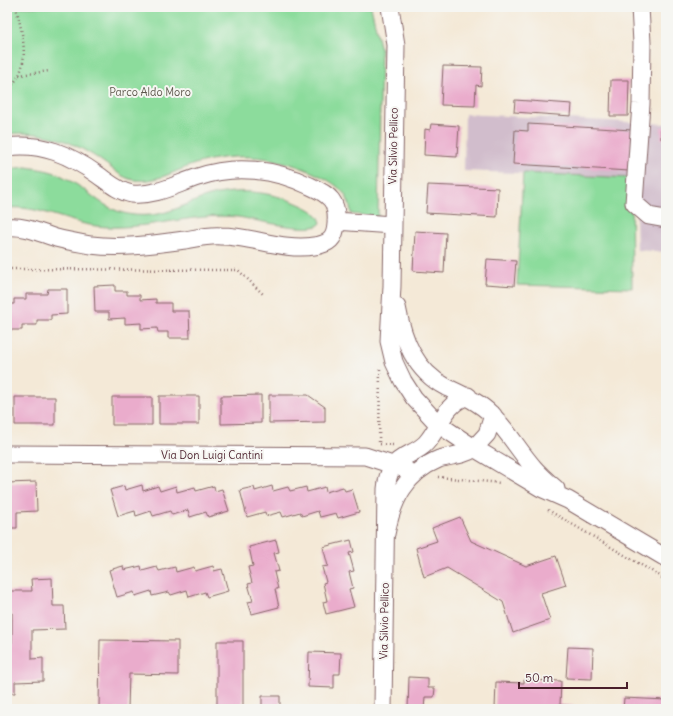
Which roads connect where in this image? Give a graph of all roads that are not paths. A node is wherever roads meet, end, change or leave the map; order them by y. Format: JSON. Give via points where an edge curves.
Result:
{"nodes":[{"id":1,"x":390,"y":7,"type":"edge"},
{"id":2,"x":640,"y":7,"type":"edge"},
{"id":3,"x":7,"y":147,"type":"edge"},
{"id":4,"x":666,"y":219,"type":"edge"},
{"id":5,"x":336,"y":221,"type":"junction"},
{"id":6,"x":392,"y":225,"type":"junction"},
{"id":7,"x":7,"y":228,"type":"edge"},
{"id":8,"x":392,"y":286,"type":"junction"},
{"id":9,"x":480,"y":405,"type":"junction"},
{"id":10,"x":438,"y":424,"type":"junction"},
{"id":11,"x":474,"y":448,"type":"junction"},
{"id":12,"x":7,"y":454,"type":"edge"},
{"id":13,"x":393,"y":465,"type":"junction"},
{"id":14,"x":413,"y":476,"type":"junction"},
{"id":15,"x":568,"y":500,"type":"junction"},
{"id":16,"x":386,"y":534,"type":"junction"},
{"id":17,"x":666,"y":558,"type":"edge"},
{"id":18,"x":383,"y":709,"type":"edge"}],
"edges":[{"from":1,"to":6,"type":"street","name":"Via Silvio Pellico","via":[[396,45]]},
{"from":2,"to":4,"type":"street","via":[[641,104],[634,203],[649,216]]},
{"from":3,"to":5,"type":"street","via":[[27,146],[62,153],[116,188],[131,194],[159,192],[198,177],[223,171],[251,170],[280,174],[304,183],[330,198],[335,206]]},
{"from":5,"to":6,"type":"street"},
{"from":5,"to":7,"type":"street","via":[[335,233],[330,241],[304,247],[223,236],[144,245],[99,246],[20,227]]},
{"from":6,"to":8,"type":"street","name":"Via Silvio Pellico"},
{"from":8,"to":9,"type":"street","name":"Via Silvio Pellico","via":[[402,331],[410,352],[431,377]]},
{"from":8,"to":10,"type":"street","name":"Via Silvio Pellico","via":[[389,341],[394,362],[402,381],[414,398]]},
{"from":9,"to":10,"type":"street","via":[[457,400]]},
{"from":9,"to":11,"type":"street","name":"Via Silvio Pellico","via":[[487,434]]},
{"from":9,"to":15,"type":"street","via":[[534,468]]},
{"from":10,"to":11,"type":"street","name":"Via Silvio Pellico"},
{"from":10,"to":13,"type":"street","via":[[424,445]]},
{"from":11,"to":14,"type":"street","name":"Via Silvio Pellico","via":[[468,453],[438,460]]},
{"from":11,"to":15,"type":"street","via":[[541,488]]},
{"from":12,"to":13,"type":"street","name":"Via Don Luigi Cantini","via":[[365,456]]},
{"from":13,"to":14,"type":"street","name":"Via Don Luigi Cantini","via":[[405,469]]},
{"from":13,"to":16,"type":"street","name":"Via Silvio Pellico","via":[[386,489]]},
{"from":14,"to":16,"type":"street","name":"Via Silvio Pellico","via":[[397,494]]},
{"from":15,"to":17,"type":"street"},
{"from":16,"to":18,"type":"street","name":"Via Silvio Pellico"}]}
